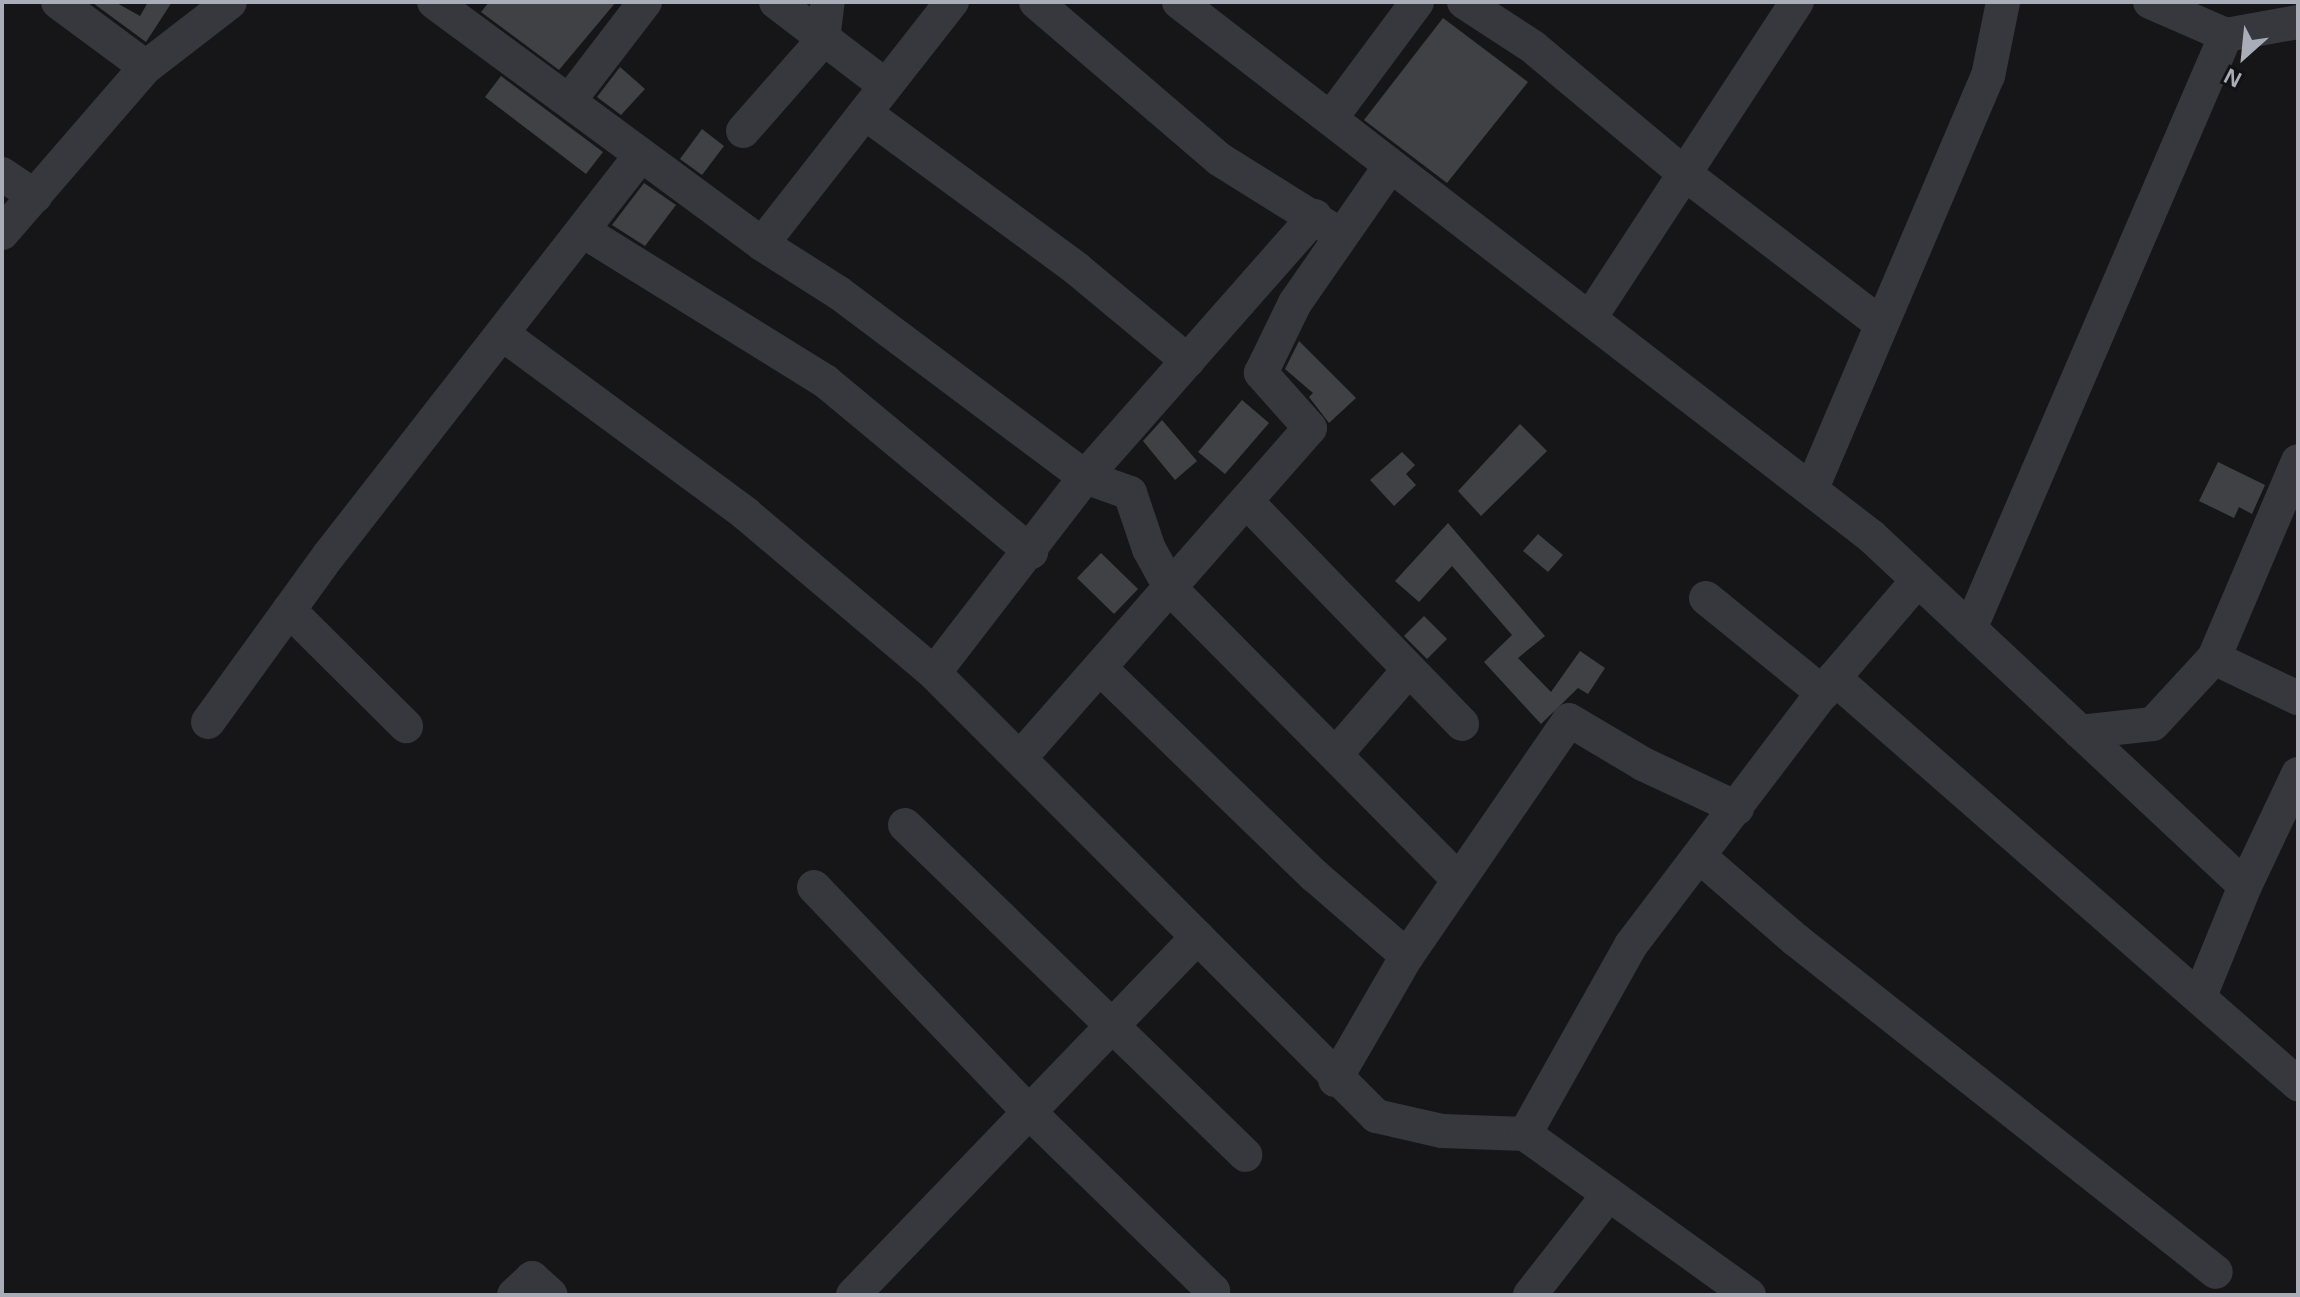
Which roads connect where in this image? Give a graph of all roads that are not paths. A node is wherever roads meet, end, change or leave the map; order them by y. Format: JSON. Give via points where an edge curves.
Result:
{"nodes":[{"id":1,"x":58,"y":2,"type":"edge"},
{"id":2,"x":230,"y":2,"type":"edge"},
{"id":3,"x":645,"y":2,"type":"edge"},
{"id":4,"x":776,"y":2,"type":"edge"},
{"id":5,"x":828,"y":2,"type":"edge"},
{"id":6,"x":952,"y":2,"type":"edge"},
{"id":7,"x":1036,"y":2,"type":"edge"},
{"id":8,"x":1179,"y":2,"type":"edge"},
{"id":9,"x":1464,"y":2,"type":"edge"},
{"id":10,"x":1797,"y":2,"type":"edge"},
{"id":11,"x":2003,"y":2,"type":"edge"},
{"id":12,"x":2150,"y":2,"type":"edge"},
{"id":13,"x":1408,"y":6,"type":"edge"},
{"id":14,"x":453,"y":8,"type":"edge"},
{"id":15,"x":2298,"y":22,"type":"edge"},
{"id":16,"x":2226,"y":35,"type":"junction"},
{"id":17,"x":823,"y":40,"type":"junction"},
{"id":18,"x":146,"y":67,"type":"junction"},
{"id":19,"x":886,"y":86,"type":"junction"},
{"id":20,"x":569,"y":101,"type":"junction"},
{"id":21,"x":865,"y":113,"type":"junction"},
{"id":22,"x":1331,"y":118,"type":"junction"},
{"id":23,"x":743,"y":131,"type":"dead end"},
{"id":24,"x":641,"y":155,"type":"junction"},
{"id":25,"x":1389,"y":168,"type":"junction"},
{"id":26,"x":2,"y":174,"type":"edge"},
{"id":27,"x":1685,"y":174,"type":"junction"},
{"id":28,"x":35,"y":196,"type":"junction"},
{"id":29,"x":1328,"y":227,"type":"junction"},
{"id":30,"x":583,"y":231,"type":"junction"},
{"id":31,"x":2,"y":233,"type":"edge"},
{"id":32,"x":762,"y":244,"type":"junction"},
{"id":33,"x":1590,"y":318,"type":"junction"},
{"id":34,"x":1881,"y":324,"type":"junction"},
{"id":35,"x":505,"y":336,"type":"junction"},
{"id":36,"x":1188,"y":361,"type":"junction"},
{"id":37,"x":2298,"y":461,"type":"edge"},
{"id":38,"x":1085,"y":477,"type":"junction"},
{"id":39,"x":1812,"y":488,"type":"junction"},
{"id":40,"x":1247,"y":502,"type":"junction"},
{"id":41,"x":1031,"y":552,"type":"junction"},
{"id":42,"x":1918,"y":580,"type":"junction"},
{"id":43,"x":1171,"y":589,"type":"junction"},
{"id":44,"x":1706,"y":598,"type":"dead end"},
{"id":45,"x":289,"y":610,"type":"junction"},
{"id":46,"x":1970,"y":629,"type":"junction"},
{"id":47,"x":2214,"y":658,"type":"junction"},
{"id":48,"x":1100,"y":668,"type":"junction"},
{"id":49,"x":1407,"y":672,"type":"junction"},
{"id":50,"x":934,"y":673,"type":"junction"},
{"id":51,"x":1829,"y":685,"type":"junction"},
{"id":52,"x":2298,"y":698,"type":"edge"},
{"id":53,"x":208,"y":722,"type":"dead end"},
{"id":54,"x":1462,"y":724,"type":"dead end"},
{"id":55,"x":406,"y":726,"type":"dead end"},
{"id":56,"x":2080,"y":732,"type":"junction"},
{"id":57,"x":1336,"y":754,"type":"junction"},
{"id":58,"x":1020,"y":758,"type":"junction"},
{"id":59,"x":2298,"y":774,"type":"edge"},
{"id":60,"x":1737,"y":808,"type":"junction"},
{"id":61,"x":905,"y":825,"type":"dead end"},
{"id":62,"x":1699,"y":856,"type":"junction"},
{"id":63,"x":1459,"y":880,"type":"junction"},
{"id":64,"x":2245,"y":886,"type":"junction"},
{"id":65,"x":814,"y":887,"type":"dead end"},
{"id":66,"x":1198,"y":937,"type":"junction"},
{"id":67,"x":1407,"y":956,"type":"junction"},
{"id":68,"x":2200,"y":996,"type":"junction"},
{"id":69,"x":1111,"y":1027,"type":"junction"},
{"id":70,"x":1335,"y":1080,"type":"junction"},
{"id":71,"x":2298,"y":1084,"type":"edge"},
{"id":72,"x":1029,"y":1112,"type":"junction"},
{"id":73,"x":1525,"y":1134,"type":"junction"},
{"id":74,"x":1245,"y":1155,"type":"dead end"},
{"id":75,"x":1609,"y":1194,"type":"junction"},
{"id":76,"x":2216,"y":1272,"type":"dead end"},
{"id":77,"x":514,"y":1295,"type":"edge"},
{"id":78,"x":551,"y":1295,"type":"edge"},
{"id":79,"x":853,"y":1295,"type":"edge"},
{"id":80,"x":1208,"y":1295,"type":"edge"},
{"id":81,"x":1530,"y":1295,"type":"edge"},
{"id":82,"x":1749,"y":1295,"type":"edge"}],
"edges":[{"from":1,"to":18,"type":"street"},
{"from":2,"to":18,"type":"street"},
{"from":3,"to":20,"type":"street"},
{"from":4,"to":17,"type":"street"},
{"from":5,"to":17,"type":"street"},
{"from":6,"to":19,"type":"street"},
{"from":7,"to":29,"type":"street","via":[[1219,159]]},
{"from":8,"to":22,"type":"street"},
{"from":9,"to":27,"type":"street","via":[[1533,47]]},
{"from":10,"to":27,"type":"street"},
{"from":11,"to":34,"type":"street","via":[[1988,76]]},
{"from":12,"to":16,"type":"street"},
{"from":13,"to":22,"type":"street"},
{"from":14,"to":20,"type":"street"},
{"from":15,"to":16,"type":"street"},
{"from":16,"to":46,"type":"street"},
{"from":17,"to":19,"type":"street"},
{"from":17,"to":23,"type":"street"},
{"from":18,"to":28,"type":"street"},
{"from":19,"to":21,"type":"street"},
{"from":20,"to":24,"type":"street"},
{"from":21,"to":32,"type":"street"},
{"from":21,"to":36,"type":"street","via":[[1077,269]]},
{"from":22,"to":25,"type":"street"},
{"from":24,"to":30,"type":"street"},
{"from":24,"to":32,"type":"street"},
{"from":25,"to":29,"type":"street"},
{"from":25,"to":33,"type":"street"},
{"from":26,"to":28,"type":"street"},
{"from":27,"to":33,"type":"street"},
{"from":27,"to":34,"type":"street"},
{"from":28,"to":31,"type":"street"},
{"from":29,"to":36,"type":"street"},
{"from":29,"to":40,"type":"street","via":[[1261,373],[1310,428]]},
{"from":30,"to":35,"type":"street"},
{"from":30,"to":41,"type":"street","via":[[825,381]]},
{"from":32,"to":38,"type":"street","via":[[839,293]]},
{"from":33,"to":39,"type":"street"},
{"from":34,"to":39,"type":"street"},
{"from":35,"to":45,"type":"street"},
{"from":35,"to":50,"type":"street","via":[[746,514]]},
{"from":36,"to":38,"type":"street"},
{"from":37,"to":47,"type":"street"},
{"from":38,"to":41,"type":"street"},
{"from":38,"to":43,"type":"street","via":[[1130,493],[1149,549]]},
{"from":39,"to":42,"type":"street"},
{"from":40,"to":43,"type":"street"},
{"from":40,"to":49,"type":"street"},
{"from":41,"to":50,"type":"street"},
{"from":42,"to":46,"type":"street"},
{"from":42,"to":51,"type":"street"},
{"from":43,"to":48,"type":"street"},
{"from":43,"to":57,"type":"street"},
{"from":44,"to":51,"type":"street"},
{"from":45,"to":53,"type":"street"},
{"from":45,"to":55,"type":"street"},
{"from":46,"to":56,"type":"street"},
{"from":47,"to":52,"type":"street"},
{"from":47,"to":56,"type":"street","via":[[2153,724]]},
{"from":48,"to":58,"type":"street"},
{"from":48,"to":67,"type":"street","via":[[1315,876]]},
{"from":49,"to":54,"type":"street"},
{"from":49,"to":57,"type":"street"},
{"from":50,"to":58,"type":"street"},
{"from":51,"to":60,"type":"street"},
{"from":51,"to":68,"type":"street"},
{"from":56,"to":64,"type":"street"},
{"from":57,"to":63,"type":"street"},
{"from":58,"to":66,"type":"street"},
{"from":59,"to":64,"type":"street"},
{"from":60,"to":62,"type":"street"},
{"from":60,"to":63,"type":"street","via":[[1643,764],[1569,720]]},
{"from":61,"to":69,"type":"street"},
{"from":62,"to":73,"type":"street","via":[[1631,945]]},
{"from":62,"to":76,"type":"street","via":[[1796,940]]},
{"from":63,"to":67,"type":"street"},
{"from":64,"to":68,"type":"street"},
{"from":65,"to":72,"type":"street"},
{"from":66,"to":69,"type":"street"},
{"from":66,"to":70,"type":"street"},
{"from":67,"to":70,"type":"street"},
{"from":68,"to":71,"type":"street"},
{"from":69,"to":72,"type":"street"},
{"from":69,"to":74,"type":"street"},
{"from":70,"to":73,"type":"street","via":[[1376,1116],[1442,1131]]},
{"from":72,"to":79,"type":"street"},
{"from":72,"to":80,"type":"street","via":[[1213,1291]]},
{"from":73,"to":75,"type":"street"},
{"from":75,"to":81,"type":"street"},
{"from":75,"to":82,"type":"street"},
{"from":77,"to":78,"type":"street","via":[[532,1278]]}]}
